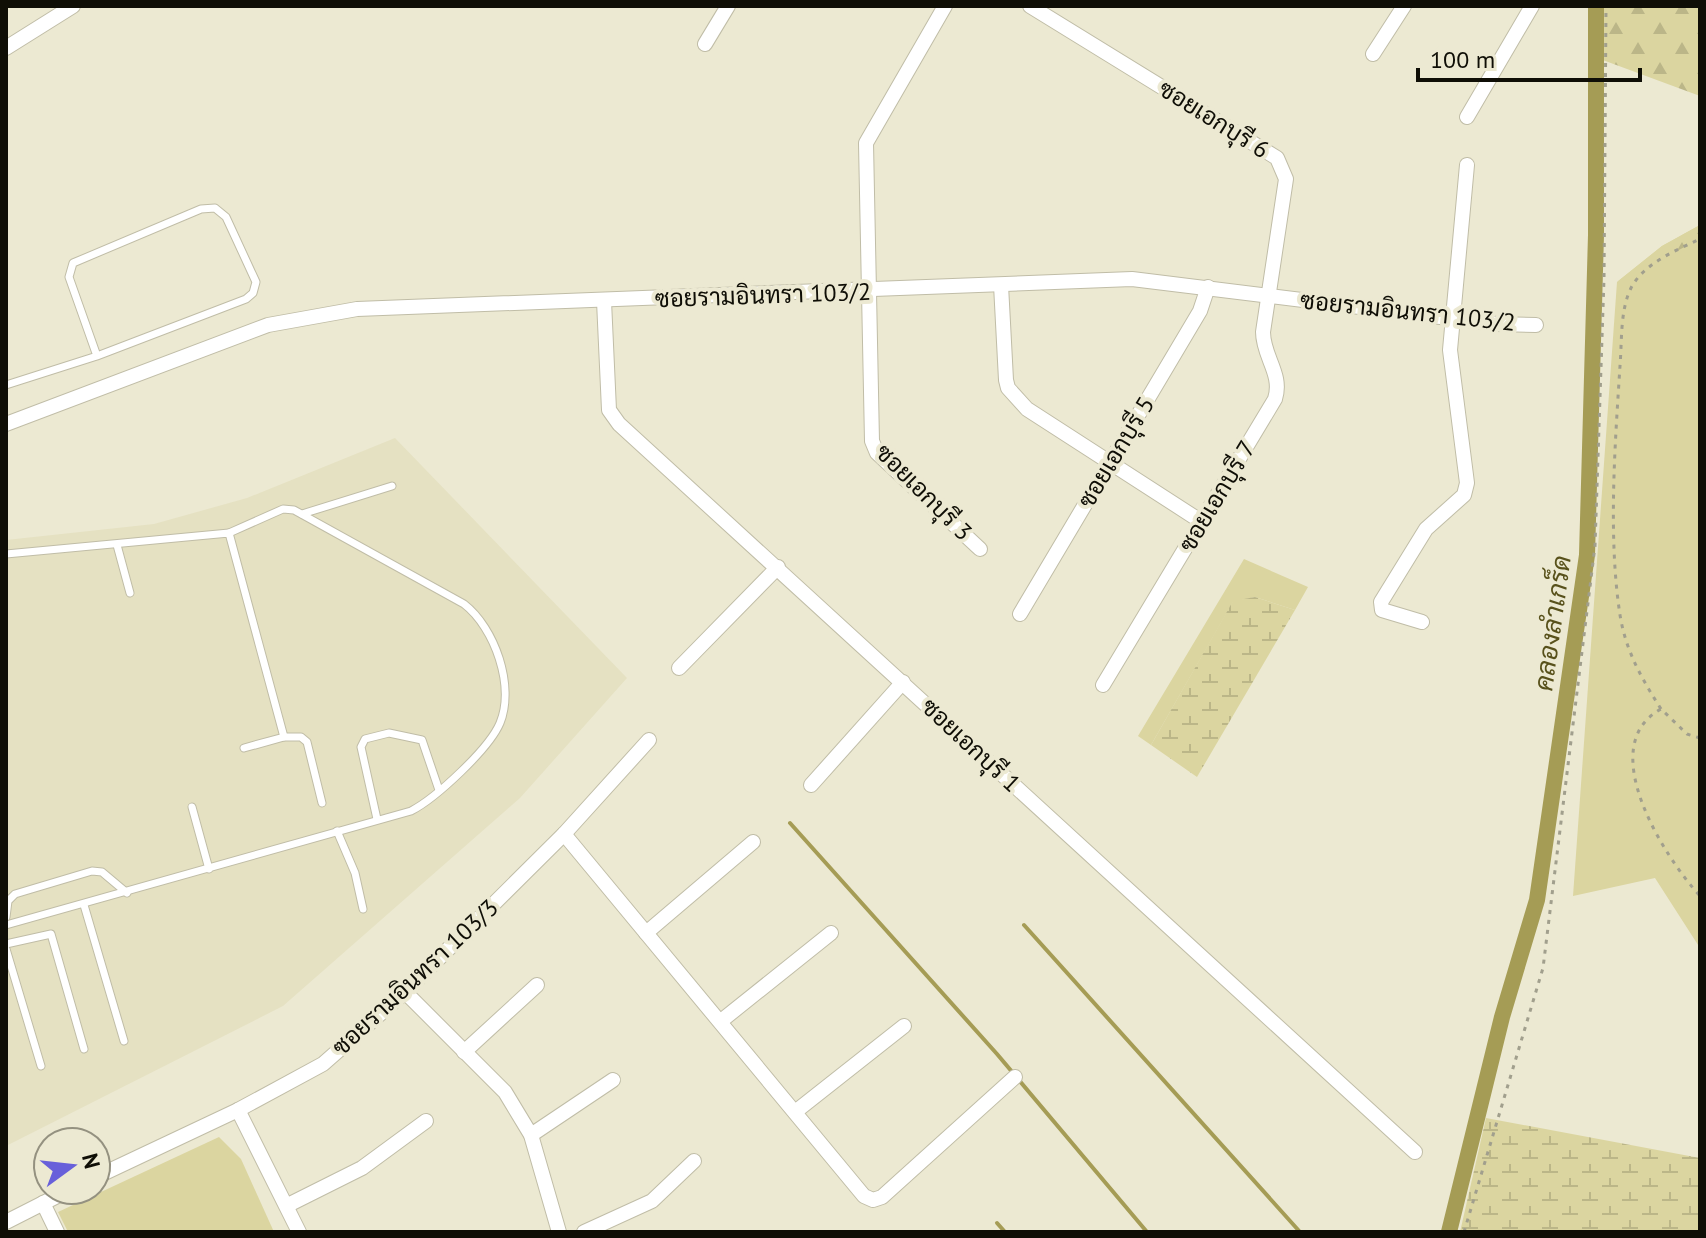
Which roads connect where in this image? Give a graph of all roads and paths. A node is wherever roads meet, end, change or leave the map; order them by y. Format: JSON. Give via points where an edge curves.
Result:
{"nodes":[{"id":1,"x":73,"y":6,"type":"edge"},
{"id":2,"x":728,"y":6,"type":"edge"},
{"id":3,"x":945,"y":6,"type":"edge"},
{"id":4,"x":1030,"y":6,"type":"edge"},
{"id":5,"x":1404,"y":6,"type":"edge"},
{"id":6,"x":1532,"y":6,"type":"edge"},
{"id":7,"x":1606,"y":6,"type":"edge"},
{"id":8,"x":705,"y":44,"type":"dead end"},
{"id":9,"x":6,"y":48,"type":"edge"},
{"id":10,"x":1373,"y":54,"type":"dead end"},
{"id":11,"x":1467,"y":117,"type":"dead end"},
{"id":12,"x":1467,"y":165,"type":"dead end"},
{"id":13,"x":1700,"y":239,"type":"edge"},
{"id":14,"x":1001,"y":285,"type":"junction"},
{"id":15,"x":1208,"y":287,"type":"junction"},
{"id":16,"x":869,"y":290,"type":"junction"},
{"id":17,"x":1270,"y":295,"type":"junction"},
{"id":18,"x":604,"y":301,"type":"junction"},
{"id":19,"x":1450,"y":318,"type":"junction"},
{"id":20,"x":1536,"y":325,"type":"dead end"},
{"id":21,"x":97,"y":356,"type":"junction"},
{"id":22,"x":6,"y":385,"type":"edge"},
{"id":23,"x":6,"y":424,"type":"edge"},
{"id":24,"x":1110,"y":463,"type":"junction"},
{"id":25,"x":392,"y":486,"type":"dead end"},
{"id":26,"x":302,"y":514,"type":"junction"},
{"id":27,"x":1202,"y":522,"type":"junction"},
{"id":28,"x":229,"y":533,"type":"junction"},
{"id":29,"x":117,"y":545,"type":"junction"},
{"id":30,"x":980,"y":549,"type":"dead end"},
{"id":31,"x":6,"y":554,"type":"edge"},
{"id":32,"x":778,"y":567,"type":"junction"},
{"id":33,"x":130,"y":593,"type":"dead end"},
{"id":34,"x":1020,"y":614,"type":"dead end"},
{"id":35,"x":1422,"y":622,"type":"dead end"},
{"id":36,"x":679,"y":668,"type":"dead end"},
{"id":37,"x":903,"y":682,"type":"junction"},
{"id":38,"x":1103,"y":685,"type":"dead end"},
{"id":39,"x":1661,"y":709,"type":"junction"},
{"id":40,"x":284,"y":737,"type":"junction"},
{"id":41,"x":649,"y":740,"type":"dead end"},
{"id":42,"x":1700,"y":740,"type":"edge"},
{"id":43,"x":244,"y":748,"type":"dead end"},
{"id":44,"x":811,"y":785,"type":"dead end"},
{"id":45,"x":439,"y":790,"type":"junction"},
{"id":46,"x":322,"y":803,"type":"dead end"},
{"id":47,"x":192,"y":807,"type":"dead end"},
{"id":48,"x":377,"y":819,"type":"junction"},
{"id":49,"x":337,"y":831,"type":"junction"},
{"id":50,"x":564,"y":834,"type":"junction"},
{"id":51,"x":753,"y":842,"type":"dead end"},
{"id":52,"x":209,"y":869,"type":"junction"},
{"id":53,"x":127,"y":893,"type":"junction"},
{"id":54,"x":1700,"y":896,"type":"edge"},
{"id":55,"x":84,"y":905,"type":"junction"},
{"id":56,"x":363,"y":909,"type":"dead end"},
{"id":57,"x":6,"y":917,"type":"edge"},
{"id":58,"x":6,"y":925,"type":"edge"},
{"id":59,"x":646,"y":933,"type":"junction"},
{"id":60,"x":831,"y":933,"type":"dead end"},
{"id":61,"x":6,"y":946,"type":"edge"},
{"id":62,"x":537,"y":985,"type":"dead end"},
{"id":63,"x":405,"y":992,"type":"junction"},
{"id":64,"x":721,"y":1021,"type":"junction"},
{"id":65,"x":904,"y":1026,"type":"dead end"},
{"id":66,"x":124,"y":1041,"type":"dead end"},
{"id":67,"x":84,"y":1049,"type":"dead end"},
{"id":68,"x":464,"y":1052,"type":"junction"},
{"id":69,"x":41,"y":1066,"type":"dead end"},
{"id":70,"x":1015,"y":1077,"type":"dead end"},
{"id":71,"x":613,"y":1080,"type":"dead end"},
{"id":72,"x":238,"y":1110,"type":"junction"},
{"id":73,"x":795,"y":1112,"type":"junction"},
{"id":74,"x":426,"y":1121,"type":"dead end"},
{"id":75,"x":531,"y":1135,"type":"junction"},
{"id":76,"x":1415,"y":1152,"type":"dead end"},
{"id":77,"x":694,"y":1161,"type":"dead end"},
{"id":78,"x":112,"y":1169,"type":"edge"},
{"id":79,"x":288,"y":1205,"type":"junction"},
{"id":80,"x":37,"y":1206,"type":"edge"},
{"id":81,"x":44,"y":1206,"type":"edge"},
{"id":82,"x":6,"y":1222,"type":"edge"},
{"id":83,"x":57,"y":1232,"type":"edge"},
{"id":84,"x":299,"y":1232,"type":"edge"},
{"id":85,"x":559,"y":1232,"type":"edge"},
{"id":86,"x":584,"y":1232,"type":"edge"},
{"id":87,"x":1464,"y":1232,"type":"edge"}],
"edges":[{"from":1,"to":9,"type":"street"},
{"from":2,"to":8,"type":"street"},
{"from":3,"to":16,"type":"street","name":"ซอยเอกบุรี 3","via":[[866,143]]},
{"from":4,"to":17,"type":"street","name":"ซอยเอกบุรี 6","via":[[1277,158],[1286,179]]},
{"from":5,"to":10,"type":"street"},
{"from":6,"to":11,"type":"street"},
{"from":7,"to":87,"type":"path","via":[[1604,294],[1591,577],[1543,968]]},
{"from":12,"to":19,"type":"street"},
{"from":13,"to":39,"type":"path","via":[[1646,270],[1631,288],[1624,315],[1615,562],[1620,616],[1632,661]]},
{"from":14,"to":15,"type":"street","name":"ซอยรามอินทรา 103/2","via":[[1132,279]]},
{"from":14,"to":16,"type":"street","name":"ซอยรามอินทรา 103/2"},
{"from":14,"to":24,"type":"street","via":[[1008,388],[1027,409]]},
{"from":15,"to":17,"type":"street","name":"ซอยรามอินทรา 103/2"},
{"from":15,"to":24,"type":"street","name":"ซอยเอกบุรี 5","via":[[1200,311]]},
{"from":16,"to":18,"type":"street","name":"ซอยรามอินทรา 103/2"},
{"from":16,"to":30,"type":"street","name":"ซอยเอกบุรี 3","via":[[874,447]]},
{"from":17,"to":19,"type":"street","name":"ซอยรามอินทรา 103/2"},
{"from":17,"to":27,"type":"street","name":"ซอยเอกบุรี 7","via":[[1263,344],[1278,391]]},
{"from":18,"to":23,"type":"street","name":"ซอยรามอินทรา 103/2","via":[[357,309],[291,319]]},
{"from":18,"to":32,"type":"street","name":"ซอยเอกบุรี 1","via":[[612,416]]},
{"from":19,"to":20,"type":"street","name":"ซอยรามอินทรา 103/2"},
{"from":19,"to":35,"type":"street","via":[[1467,472],[1464,495],[1426,529],[1381,602],[1382,610]]},
{"from":21,"to":21,"type":"lane","via":[[69,277],[73,263],[201,209],[215,208],[226,217],[256,282],[253,293]]},
{"from":21,"to":22,"type":"lane"},
{"from":24,"to":27,"type":"street"},
{"from":24,"to":34,"type":"street","name":"ซอยเอกบุรี 5"},
{"from":25,"to":26,"type":"lane"},
{"from":26,"to":28,"type":"lane","via":[[283,509]]},
{"from":26,"to":45,"type":"lane","via":[[464,604],[490,636],[503,680],[499,724]]},
{"from":27,"to":38,"type":"street","name":"ซอยเอกบุรี 7"},
{"from":28,"to":29,"type":"lane"},
{"from":28,"to":40,"type":"lane"},
{"from":29,"to":31,"type":"lane"},
{"from":29,"to":33,"type":"lane"},
{"from":32,"to":36,"type":"street"},
{"from":32,"to":37,"type":"street","name":"ซอยเอกบุรี 1"},
{"from":37,"to":44,"type":"street"},
{"from":37,"to":76,"type":"street","name":"ซอยเอกบุรี 1"},
{"from":39,"to":42,"type":"path"},
{"from":39,"to":54,"type":"path","via":[[1641,726],[1630,768],[1676,870]]},
{"from":40,"to":43,"type":"lane"},
{"from":40,"to":46,"type":"lane","via":[[307,742]]},
{"from":41,"to":50,"type":"street","name":"ซอยรามอินทรา 103/3"},
{"from":45,"to":48,"type":"lane","via":[[411,811]]},
{"from":45,"to":48,"type":"lane","via":[[422,740],[389,733],[365,739],[361,747]]},
{"from":47,"to":52,"type":"lane"},
{"from":48,"to":49,"type":"lane"},
{"from":49,"to":52,"type":"lane"},
{"from":49,"to":56,"type":"lane"},
{"from":50,"to":59,"type":"street"},
{"from":50,"to":63,"type":"street","name":"ซอยรามอินทรา 103/3"},
{"from":51,"to":59,"type":"street"},
{"from":52,"to":53,"type":"lane"},
{"from":53,"to":55,"type":"lane"},
{"from":53,"to":57,"type":"lane","via":[[102,872],[92,871],[15,894]]},
{"from":55,"to":58,"type":"lane"},
{"from":55,"to":66,"type":"lane"},
{"from":59,"to":64,"type":"street"},
{"from":60,"to":64,"type":"street"},
{"from":61,"to":67,"type":"lane","via":[[51,934]]},
{"from":61,"to":69,"type":"lane"},
{"from":62,"to":68,"type":"street"},
{"from":63,"to":68,"type":"street"},
{"from":63,"to":72,"type":"street","name":"ซอยรามอินทรา 103/3","via":[[323,1064]]},
{"from":64,"to":73,"type":"street"},
{"from":65,"to":73,"type":"street"},
{"from":68,"to":75,"type":"street","via":[[505,1092]]},
{"from":70,"to":73,"type":"street","via":[[893,1188],[873,1200],[864,1196]]},
{"from":71,"to":75,"type":"street"},
{"from":72,"to":78,"type":"street","name":"ซอยรามอินทรา 103/3"},
{"from":72,"to":79,"type":"street"},
{"from":74,"to":79,"type":"street","via":[[362,1168]]},
{"from":75,"to":85,"type":"street"},
{"from":77,"to":86,"type":"street","via":[[652,1201]]},
{"from":79,"to":84,"type":"street"},
{"from":80,"to":82,"type":"street"},
{"from":81,"to":83,"type":"street"}]}
